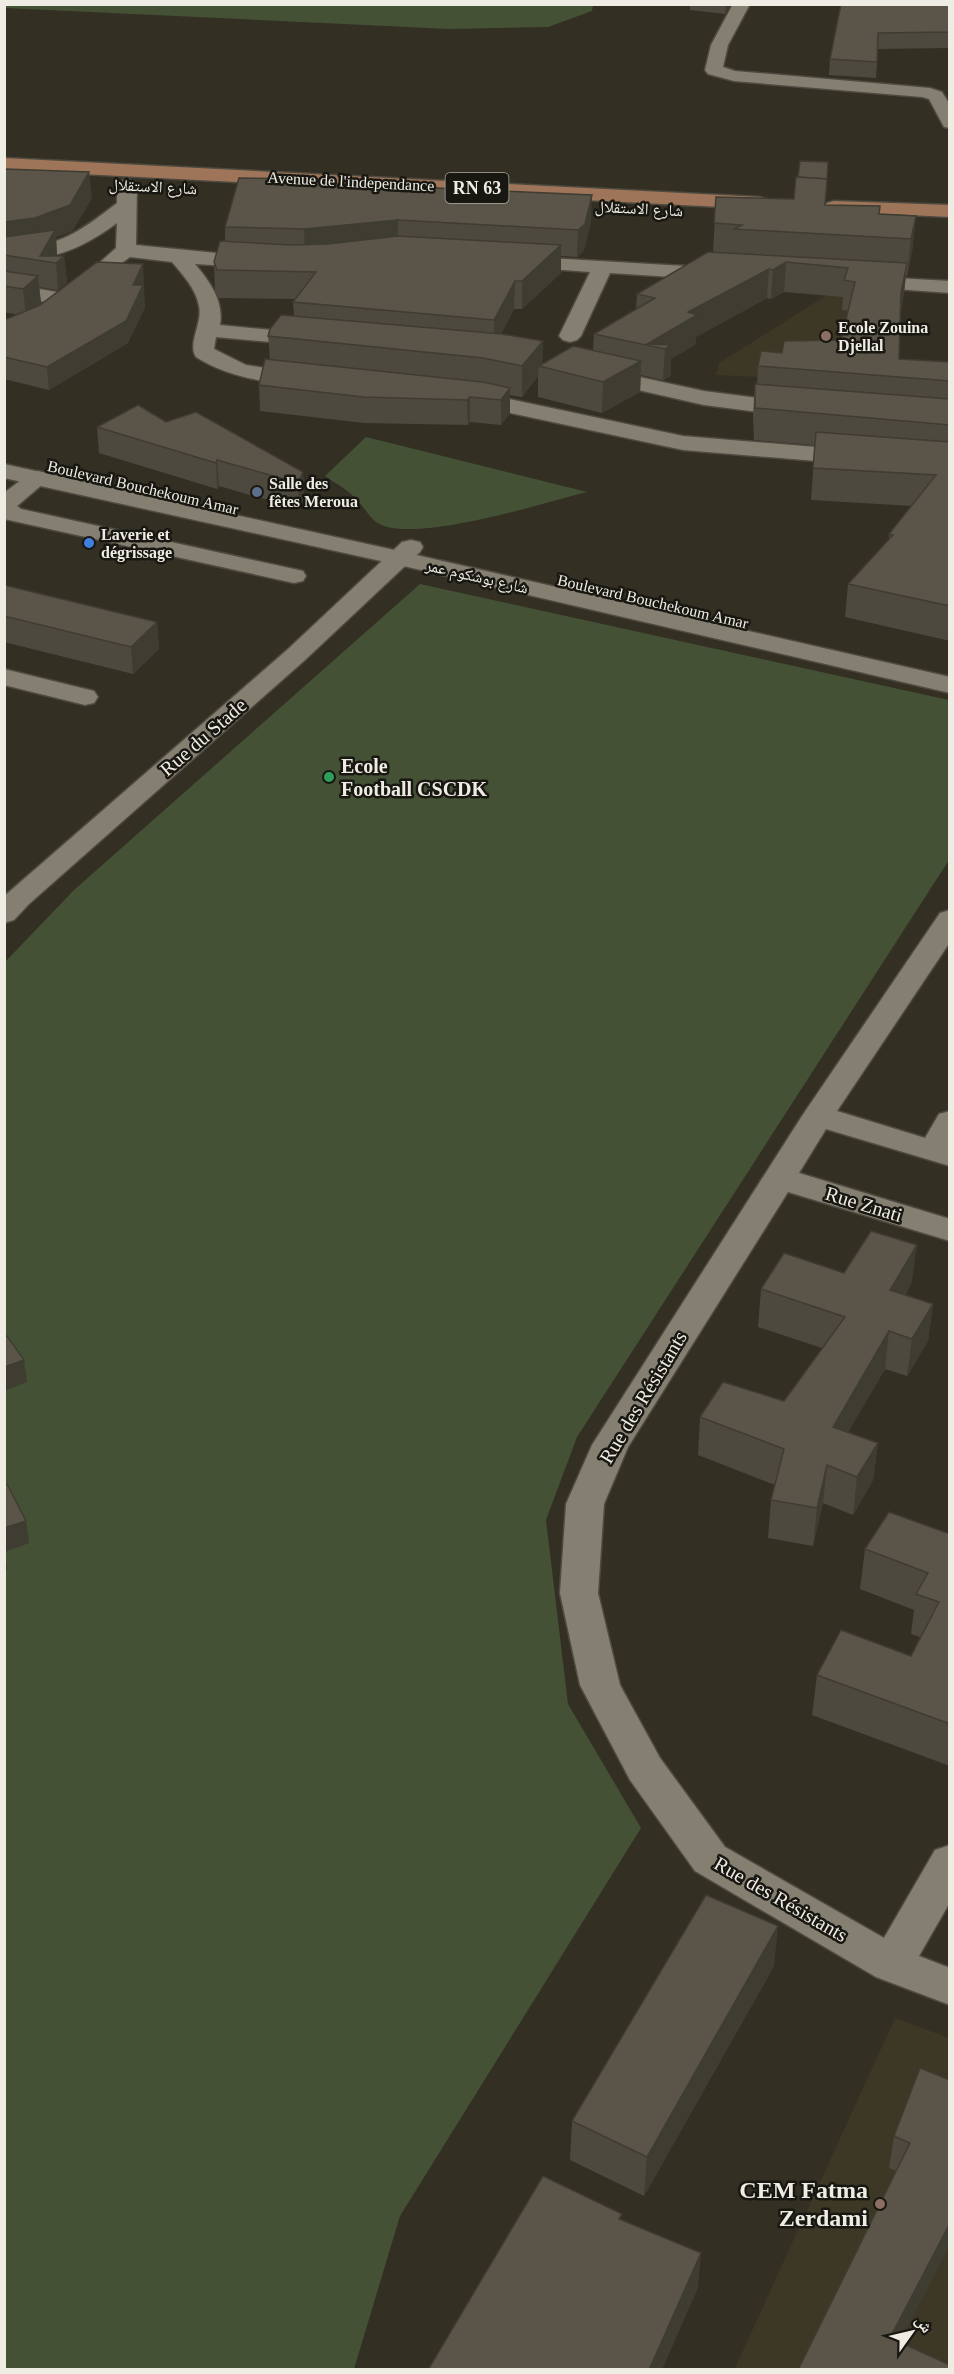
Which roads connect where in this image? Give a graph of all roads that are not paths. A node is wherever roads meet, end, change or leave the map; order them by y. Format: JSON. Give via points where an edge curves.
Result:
{"nodes":[{"id":1,"x":742,"y":4,"type":"edge"},
{"id":2,"x":950,"y":123,"type":"edge"},
{"id":3,"x":4,"y":164,"type":"edge"},
{"id":4,"x":4,"y":177,"type":"edge"},
{"id":5,"x":127,"y":185,"type":"junction"},
{"id":6,"x":126,"y":206,"type":"junction"},
{"id":7,"x":776,"y":210,"type":"joint"},
{"id":8,"x":950,"y":211,"type":"edge"},
{"id":9,"x":950,"y":224,"type":"edge"},
{"id":10,"x":126,"y":250,"type":"junction"},
{"id":11,"x":4,"y":256,"type":"edge"},
{"id":12,"x":178,"y":257,"type":"junction"},
{"id":13,"x":499,"y":261,"type":"edge"},
{"id":14,"x":280,"y":263,"type":"edge"},
{"id":15,"x":603,"y":267,"type":"junction"},
{"id":16,"x":735,"y":274,"type":"edge"},
{"id":17,"x":842,"y":281,"type":"edge"},
{"id":18,"x":950,"y":287,"type":"edge"},
{"id":19,"x":4,"y":289,"type":"edge"},
{"id":20,"x":63,"y":299,"type":"junction"},
{"id":21,"x":41,"y":316,"type":"edge"},
{"id":22,"x":208,"y":330,"type":"junction"},
{"id":23,"x":570,"y":336,"type":"dead end"},
{"id":24,"x":332,"y":342,"type":"edge"},
{"id":25,"x":579,"y":370,"type":"edge"},
{"id":26,"x":326,"y":382,"type":"edge"},
{"id":27,"x":443,"y":394,"type":"edge"},
{"id":28,"x":813,"y":411,"type":"edge"},
{"id":29,"x":4,"y":456,"type":"edge"},
{"id":30,"x":950,"y":465,"type":"edge"},
{"id":31,"x":4,"y":471,"type":"edge"},
{"id":32,"x":38,"y":478,"type":"junction"},
{"id":33,"x":4,"y":508,"type":"edge"},
{"id":34,"x":405,"y":552,"type":"junction"},
{"id":35,"x":294,"y":576,"type":"dead end"},
{"id":36,"x":950,"y":667,"type":"edge"},
{"id":37,"x":4,"y":677,"type":"edge"},
{"id":38,"x":950,"y":685,"type":"edge"},
{"id":39,"x":85,"y":698,"type":"dead end"},
{"id":40,"x":9,"y":902,"type":"edge"},
{"id":41,"x":950,"y":919,"type":"edge"},
{"id":42,"x":818,"y":1116,"type":"junction"},
{"id":43,"x":950,"y":1121,"type":"edge"},
{"id":44,"x":942,"y":1154,"type":"edge"},
{"id":45,"x":779,"y":1178,"type":"junction"},
{"id":46,"x":950,"y":1230,"type":"edge"},
{"id":47,"x":950,"y":1863,"type":"edge"},
{"id":48,"x":892,"y":1964,"type":"junction"},
{"id":49,"x":950,"y":1987,"type":"edge"}],
"edges":[{"from":1,"to":2,"type":"street","via":[[723,40],[714,69],[721,73],[924,92],[936,96]]},
{"from":3,"to":7,"type":"main road","name":"Avenue de l'independance","number":"RN 63"},
{"from":4,"to":5,"type":"main road","name":"شارع الاستقلال","number":"RN 63"},
{"from":5,"to":6,"type":"street"},
{"from":5,"to":7,"type":"main road","name":"شارع الاستقلال","number":"RN 63"},
{"from":6,"to":10,"type":"street"},
{"from":6,"to":11,"type":"street","via":[[86,238],[66,248]]},
{"from":8,"to":9,"type":"main road","via":[[816,212]]},
{"from":10,"to":12,"type":"street"},
{"from":10,"to":20,"type":"street"},
{"from":12,"to":14,"type":"street"},
{"from":12,"to":22,"type":"street","via":[[203,287],[211,305]]},
{"from":13,"to":15,"type":"street"},
{"from":15,"to":16,"type":"street"},
{"from":15,"to":23,"type":"street"},
{"from":17,"to":18,"type":"street"},
{"from":19,"to":20,"type":"street"},
{"from":20,"to":21,"type":"street"},
{"from":22,"to":24,"type":"street"},
{"from":22,"to":26,"type":"street","via":[[202,341],[204,352],[215,361],[256,374]]},
{"from":25,"to":28,"type":"street","via":[[704,399]]},
{"from":27,"to":30,"type":"street","via":[[494,401],[683,443]]},
{"from":29,"to":34,"type":"street","name":"Boulevard Bouchekoum Amar"},
{"from":31,"to":32,"type":"street","name":"شارع بوشكوم عمر"},
{"from":32,"to":33,"type":"street"},
{"from":32,"to":34,"type":"street","name":"شارع بوشكوم عمر"},
{"from":33,"to":35,"type":"street","via":[[13,514]]},
{"from":34,"to":36,"type":"street","name":"Boulevard Bouchekoum Amar"},
{"from":34,"to":38,"type":"street","name":"شارع بوشكوم عمر"},
{"from":34,"to":40,"type":"street","name":"Rue du Stade","via":[[296,656]]},
{"from":37,"to":39,"type":"street"},
{"from":41,"to":42,"type":"street","name":"Rue des Résistants"},
{"from":42,"to":44,"type":"street"},
{"from":42,"to":45,"type":"street","name":"Rue des Résistants"},
{"from":43,"to":44,"type":"street"},
{"from":45,"to":46,"type":"street","name":"Rue Znati"},
{"from":45,"to":48,"type":"street","name":"Rue des Résistants","via":[[610,1445],[585,1504],[579,1593],[600,1685],[645,1769],[710,1859]]},
{"from":47,"to":48,"type":"street"},
{"from":48,"to":49,"type":"street","name":"Rue des Résistants"}]}
